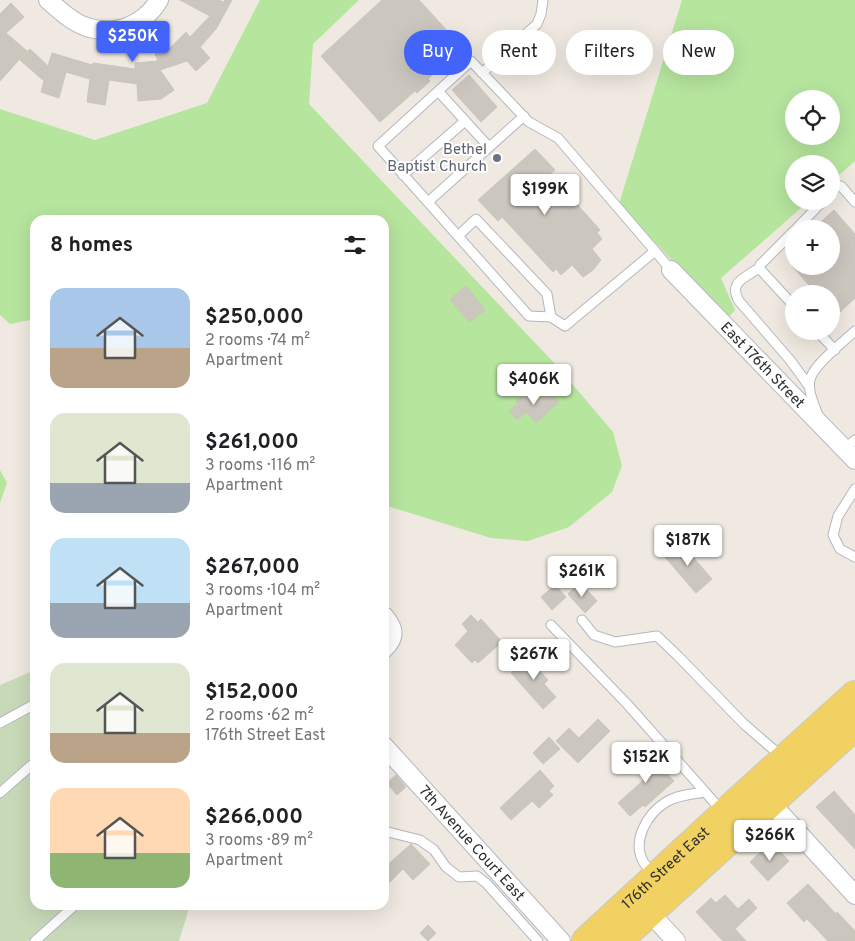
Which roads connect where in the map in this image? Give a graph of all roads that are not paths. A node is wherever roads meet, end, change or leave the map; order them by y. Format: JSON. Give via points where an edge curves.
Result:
{"nodes":[{"id":1,"x":48,"y":0,"type":"edge"},
{"id":2,"x":159,"y":0,"type":"edge"},
{"id":3,"x":543,"y":0,"type":"edge"},
{"id":4,"x":530,"y":30,"type":"edge"},
{"id":5,"x":482,"y":73,"type":"edge"},
{"id":6,"x":484,"y":75,"type":"edge"},
{"id":7,"x":438,"y":91,"type":"junction"},
{"id":8,"x":524,"y":116,"type":"junction"},
{"id":9,"x":465,"y":121,"type":"junction"},
{"id":10,"x":489,"y":147,"type":"junction"},
{"id":11,"x":404,"y":175,"type":"junction"},
{"id":12,"x":840,"y":186,"type":"edge"},
{"id":13,"x":428,"y":202,"type":"junction"},
{"id":14,"x":855,"y":202,"type":"edge"},
{"id":15,"x":814,"y":210,"type":"edge"},
{"id":16,"x":805,"y":220,"type":"edge"},
{"id":17,"x":458,"y":236,"type":"junction"},
{"id":18,"x":785,"y":241,"type":"edge"},
{"id":19,"x":655,"y":251,"type":"junction"},
{"id":20,"x":759,"y":268,"type":"junction"},
{"id":21,"x":671,"y":270,"type":"joint"},
{"id":22,"x":785,"y":296,"type":"edge"},
{"id":23,"x":551,"y":317,"type":"junction"},
{"id":24,"x":855,"y":332,"type":"edge"},
{"id":25,"x":826,"y":340,"type":"edge"},
{"id":26,"x":835,"y":350,"type":"junction"},
{"id":27,"x":809,"y":386,"type":"junction"},
{"id":28,"x":828,"y":432,"type":"junction"},
{"id":29,"x":851,"y":450,"type":"edge"},
{"id":30,"x":855,"y":489,"type":"edge"},
{"id":31,"x":855,"y":557,"type":"edge"},
{"id":32,"x":582,"y":620,"type":"dead end"},
{"id":33,"x":389,"y":623,"type":"edge"},
{"id":34,"x":551,"y":625,"type":"dead end"},
{"id":35,"x":389,"y":642,"type":"edge"},
{"id":36,"x":855,"y":695,"type":"edge"},
{"id":37,"x":30,"y":707,"type":"edge"},
{"id":38,"x":0,"y":723,"type":"edge"},
{"id":39,"x":855,"y":726,"type":"edge"},
{"id":40,"x":389,"y":752,"type":"edge"},
{"id":41,"x":784,"y":759,"type":"junction"},
{"id":42,"x":30,"y":766,"type":"edge"},
{"id":43,"x":704,"y":792,"type":"junction"},
{"id":44,"x":0,"y":793,"type":"edge"},
{"id":45,"x":770,"y":802,"type":"junction"},
{"id":46,"x":724,"y":814,"type":"junction"},
{"id":47,"x":389,"y":833,"type":"edge"},
{"id":48,"x":655,"y":877,"type":"junction"},
{"id":49,"x":855,"y":894,"type":"edge"},
{"id":50,"x":69,"y":910,"type":"edge"},
{"id":51,"x":650,"y":912,"type":"junction"},
{"id":52,"x":600,"y":938,"type":"edge"},
{"id":53,"x":35,"y":941,"type":"edge"},
{"id":54,"x":538,"y":941,"type":"edge"},
{"id":55,"x":561,"y":941,"type":"edge"},
{"id":56,"x":676,"y":941,"type":"edge"}],
"edges":[{"from":1,"to":2,"type":"street","via":[[62,13],[88,28],[111,31],[132,26],[152,12]]},
{"from":3,"to":4,"type":"lane","via":[[542,14]]},
{"from":5,"to":7,"type":"lane","via":[[471,61]]},
{"from":6,"to":8,"type":"lane"},
{"from":7,"to":9,"type":"lane"},
{"from":7,"to":11,"type":"lane","via":[[378,146]]},
{"from":8,"to":10,"type":"lane"},
{"from":8,"to":19,"type":"lane","via":[[558,138]]},
{"from":9,"to":10,"type":"lane"},
{"from":9,"to":11,"type":"lane"},
{"from":10,"to":13,"type":"lane"},
{"from":11,"to":13,"type":"lane"},
{"from":12,"to":14,"type":"lane"},
{"from":13,"to":17,"type":"lane"},
{"from":15,"to":16,"type":"lane"},
{"from":17,"to":23,"type":"lane","via":[[529,316]]},
{"from":17,"to":23,"type":"lane","via":[[476,219],[547,294]]},
{"from":18,"to":20,"type":"lane"},
{"from":19,"to":21,"type":"lane"},
{"from":19,"to":23,"type":"lane","via":[[565,326]]},
{"from":20,"to":22,"type":"lane"},
{"from":20,"to":27,"type":"lane","via":[[741,280],[734,292]]},
{"from":21,"to":28,"type":"street","name":"East 176th Street"},
{"from":24,"to":26,"type":"lane"},
{"from":25,"to":26,"type":"lane"},
{"from":26,"to":27,"type":"lane","via":[[811,376]]},
{"from":27,"to":28,"type":"lane","via":[[816,411]]},
{"from":28,"to":29,"type":"street","name":"East 176th Street"},
{"from":30,"to":31,"type":"lane","via":[[838,516],[833,535],[840,549]]},
{"from":32,"to":41,"type":"lane","via":[[594,636],[615,642],[657,636],[744,724]]},
{"from":33,"to":35,"type":"street","via":[[393,632]]},
{"from":34,"to":43,"type":"lane","via":[[628,705]]},
{"from":36,"to":41,"type":"main road","name":"176th Street East"},
{"from":37,"to":38,"type":"lane"},
{"from":39,"to":45,"type":"main road","name":"176th Street East"},
{"from":40,"to":55,"type":"street","name":"7th Avenue Court East"},
{"from":41,"to":46,"type":"main road","name":"176th Street East"},
{"from":42,"to":44,"type":"lane"},
{"from":43,"to":46,"type":"lane"},
{"from":43,"to":48,"type":"lane","via":[[666,802],[647,821],[640,836],[640,853]]},
{"from":45,"to":49,"type":"street"},
{"from":45,"to":51,"type":"main road","name":"176th Street East"},
{"from":46,"to":48,"type":"main road","name":"176th Street East"},
{"from":47,"to":54,"type":"lane","via":[[420,840],[459,877],[477,876]]},
{"from":48,"to":52,"type":"main road","name":"176th Street East"},
{"from":50,"to":53,"type":"lane"},
{"from":51,"to":52,"type":"main road","name":"176th Street East"},
{"from":51,"to":56,"type":"street"}]}
